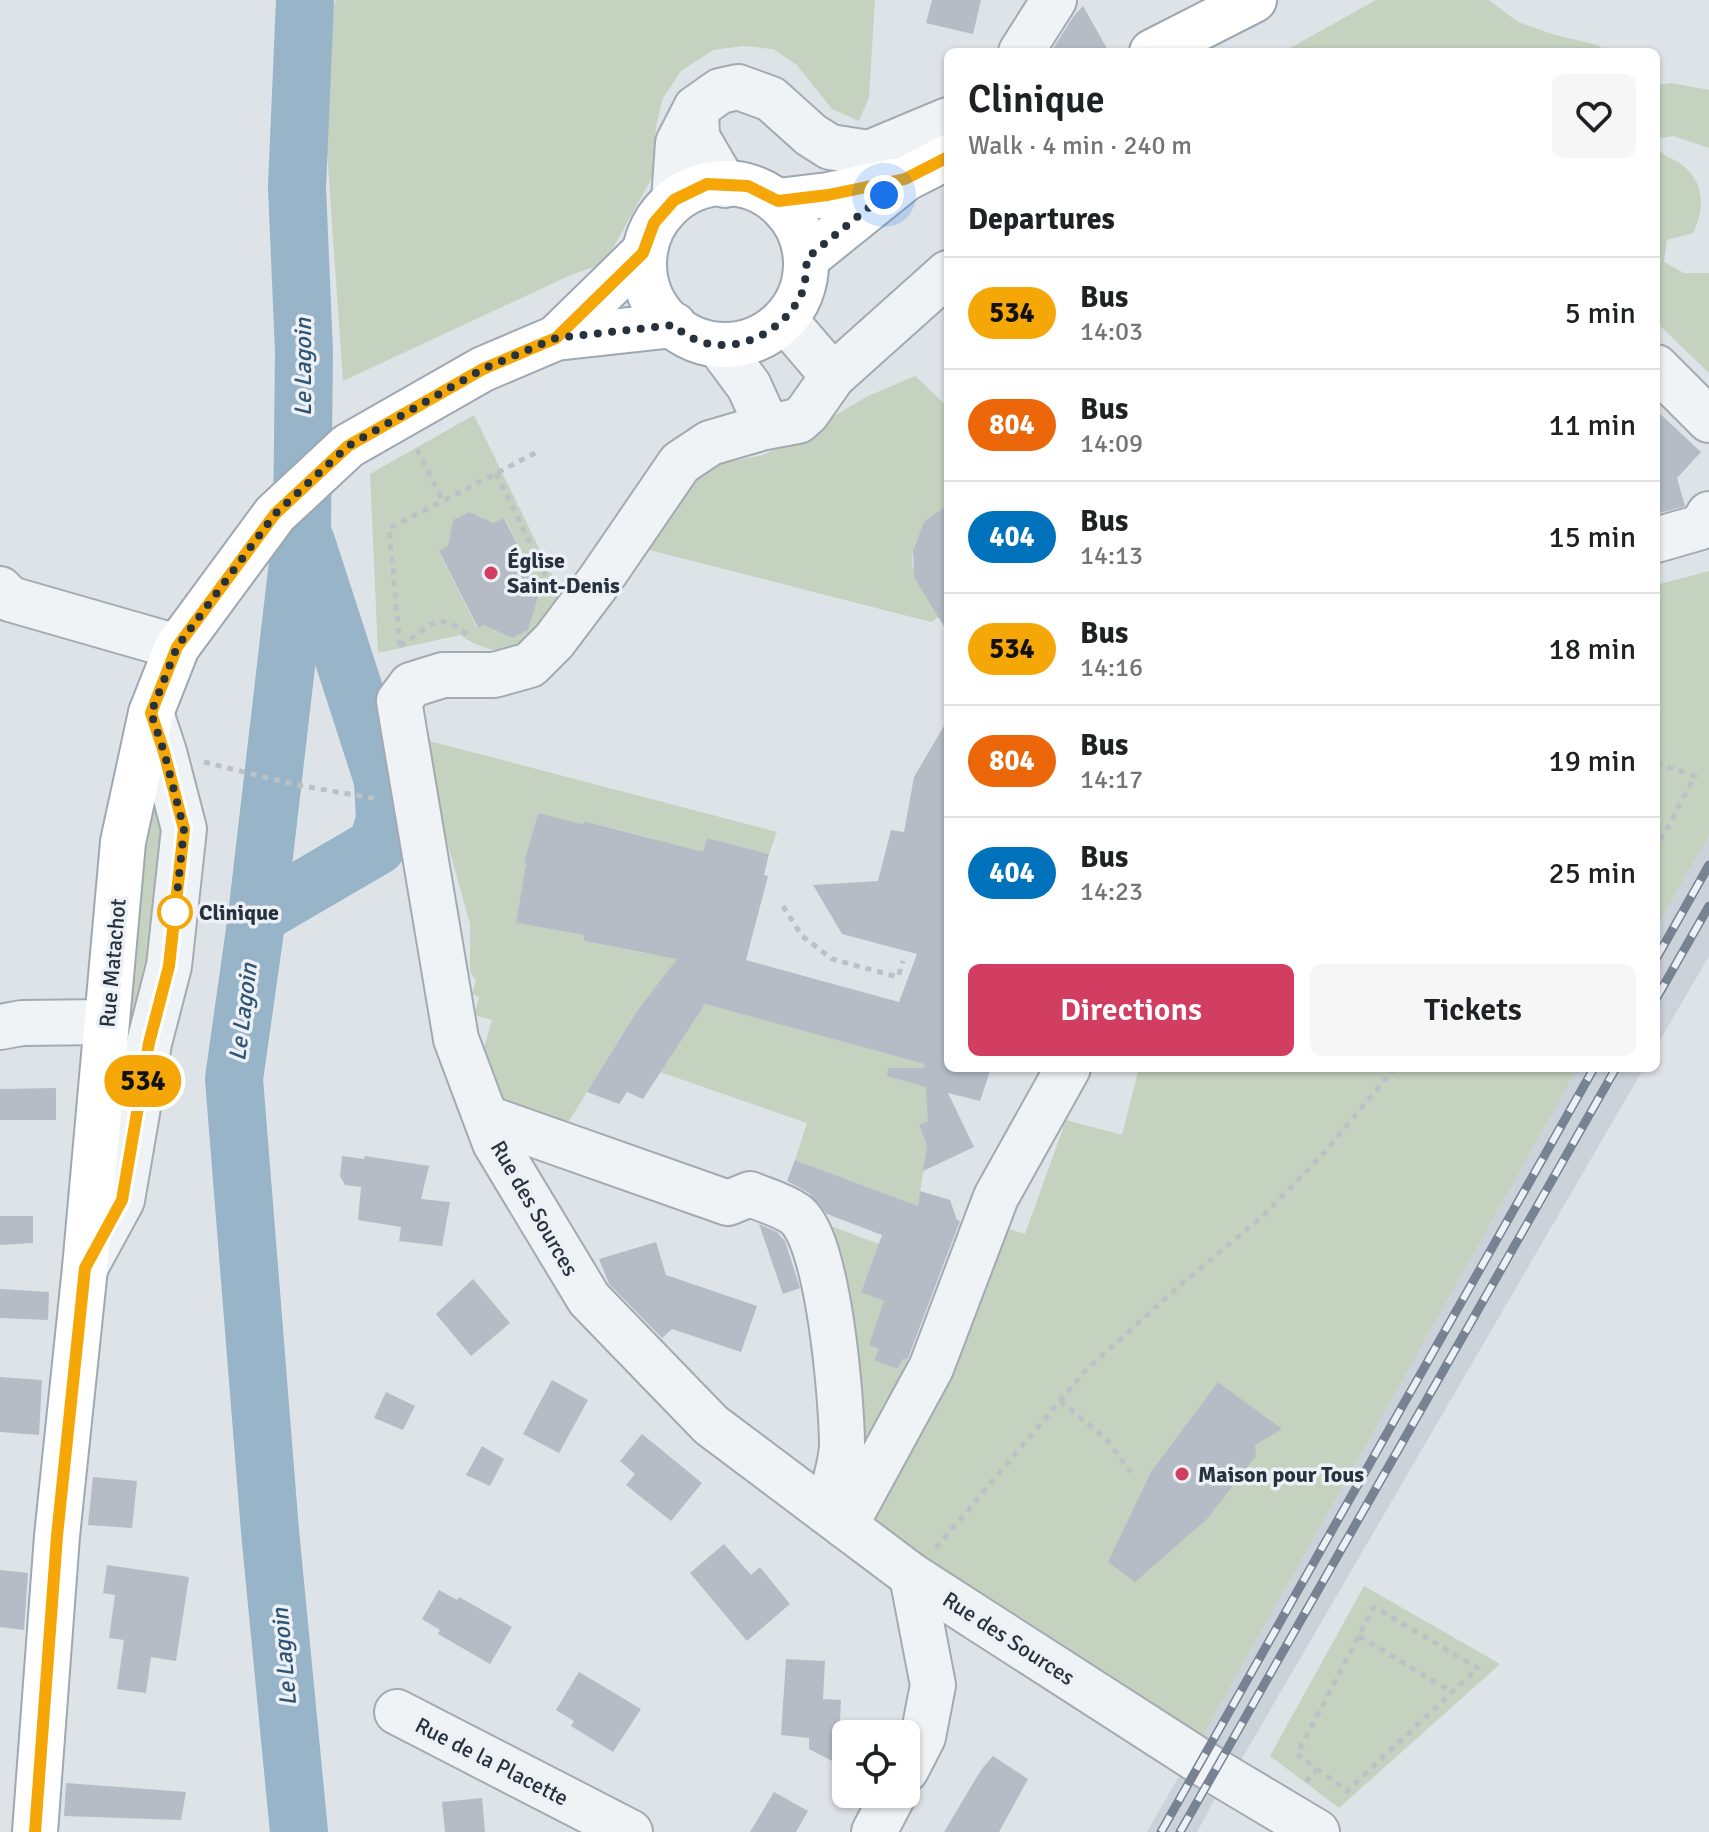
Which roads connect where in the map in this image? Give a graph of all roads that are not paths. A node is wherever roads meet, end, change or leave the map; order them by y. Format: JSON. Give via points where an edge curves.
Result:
{"nodes":[{"id":1,"x":1054,"y":0,"type":"edge"},
{"id":2,"x":1254,"y":0,"type":"edge"},
{"id":3,"x":1024,"y":48,"type":"edge"},
{"id":4,"x":1160,"y":48,"type":"edge"},
{"id":5,"x":696,"y":108,"type":"junction"},
{"id":6,"x":944,"y":122,"type":"edge"},
{"id":7,"x":944,"y":159,"type":"edge"},
{"id":8,"x":905,"y":179,"type":"junction"},
{"id":9,"x":725,"y":185,"type":"junction"},
{"id":10,"x":674,"y":200,"type":"junction"},
{"id":11,"x":778,"y":201,"type":"junction"},
{"id":12,"x":643,"y":253,"type":"junction"},
{"id":13,"x":807,"y":258,"type":"junction"},
{"id":14,"x":944,"y":277,"type":"edge"},
{"id":15,"x":785,"y":320,"type":"junction"},
{"id":16,"x":674,"y":325,"type":"junction"},
{"id":17,"x":556,"y":338,"type":"junction"},
{"id":18,"x":720,"y":347,"type":"junction"},
{"id":19,"x":1660,"y":371,"type":"edge"},
{"id":20,"x":833,"y":376,"type":"junction"},
{"id":21,"x":1709,"y":420,"type":"edge"},
{"id":22,"x":767,"y":426,"type":"junction"},
{"id":23,"x":1709,"y":514,"type":"edge"},
{"id":24,"x":1660,"y":539,"type":"edge"},
{"id":25,"x":0,"y":589,"type":"edge"},
{"id":26,"x":177,"y":647,"type":"junction"},
{"id":27,"x":151,"y":713,"type":"junction"},
{"id":28,"x":106,"y":1022,"type":"junction"},
{"id":29,"x":0,"y":1027,"type":"edge"},
{"id":30,"x":1066,"y":1072,"type":"edge"},
{"id":31,"x":487,"y":1118,"type":"junction"},
{"id":32,"x":85,"y":1268,"type":"junction"},
{"id":33,"x":836,"y":1519,"type":"junction"},
{"id":34,"x":912,"y":1576,"type":"junction"},
{"id":35,"x":397,"y":1712,"type":"dead end"},
{"id":36,"x":920,"y":1743,"type":"edge"},
{"id":37,"x":887,"y":1808,"type":"edge"},
{"id":38,"x":1300,"y":1822,"type":"edge"},
{"id":39,"x":35,"y":1832,"type":"edge"},
{"id":40,"x":630,"y":1832,"type":"edge"},
{"id":41,"x":874,"y":1832,"type":"edge"}],
"edges":[{"from":1,"to":3,"type":"street"},
{"from":2,"to":4,"type":"main road"},
{"from":5,"to":6,"type":"street","via":[[720,91],[738,87],[771,99],[830,147],[869,153]]},
{"from":5,"to":9,"type":"street","via":[[697,137]]},
{"from":5,"to":10,"type":"street","via":[[678,143]]},
{"from":7,"to":8,"type":"main road"},
{"from":8,"to":11,"type":"main road"},
{"from":8,"to":13,"type":"main road"},
{"from":9,"to":10,"type":"main road","via":[[707,184]]},
{"from":9,"to":11,"type":"main road","via":[[748,186]]},
{"from":10,"to":12,"type":"main road","via":[[654,223]]},
{"from":11,"to":13,"type":"main road","via":[[801,231]]},
{"from":12,"to":16,"type":"main road","via":[[647,289],[656,310]]},
{"from":12,"to":17,"type":"main road","name":"Rue Matachot"},
{"from":13,"to":15,"type":"main road","via":[[802,293]]},
{"from":14,"to":20,"type":"street"},
{"from":15,"to":18,"type":"main road","via":[[752,342]]},
{"from":15,"to":20,"type":"street"},
{"from":16,"to":17,"type":"main road","name":"Rue Matachot"},
{"from":16,"to":18,"type":"main road","via":[[685,336]]},
{"from":17,"to":26,"type":"main road","name":"Rue Matachot","via":[[483,369],[348,446],[275,514]]},
{"from":18,"to":22,"type":"street","via":[[749,386]]},
{"from":19,"to":21,"type":"street"},
{"from":20,"to":22,"type":"street","via":[[798,421]]},
{"from":22,"to":31,"type":"street","name":"Rue des Sources","via":[[710,443],[680,463],[600,580],[530,665],[494,675],[443,675],[411,685],[399,701],[456,1039]]},
{"from":23,"to":24,"type":"street","via":[[1701,527]]},
{"from":25,"to":26,"type":"street","via":[[10,599]]},
{"from":26,"to":27,"type":"main road","name":"Rue Matachot"},
{"from":27,"to":28,"type":"main road","name":"Rue Matachot","via":[[123,842]]},
{"from":27,"to":32,"type":"street","via":[[184,829],[169,966],[149,1043],[122,1200]]},
{"from":28,"to":29,"type":"street"},
{"from":28,"to":32,"type":"main road","name":"Rue Matachot"},
{"from":30,"to":33,"type":"street","via":[[996,1197],[931,1368]]},
{"from":31,"to":33,"type":"street","name":"Rue des Sources","via":[[495,1143],[589,1299],[711,1425]]},
{"from":31,"to":33,"type":"street","via":[[728,1203],[750,1194],[797,1214],[820,1265],[838,1369],[842,1449]]},
{"from":32,"to":39,"type":"main road","name":"Rue Matachot","via":[[57,1536]]},
{"from":33,"to":34,"type":"street","name":"Rue des Sources"},
{"from":34,"to":36,"type":"street","via":[[933,1685]]},
{"from":34,"to":38,"type":"street","name":"Rue des Sources"},
{"from":35,"to":40,"type":"street","name":"Rue de la Placette"},
{"from":37,"to":41,"type":"street"}]}
